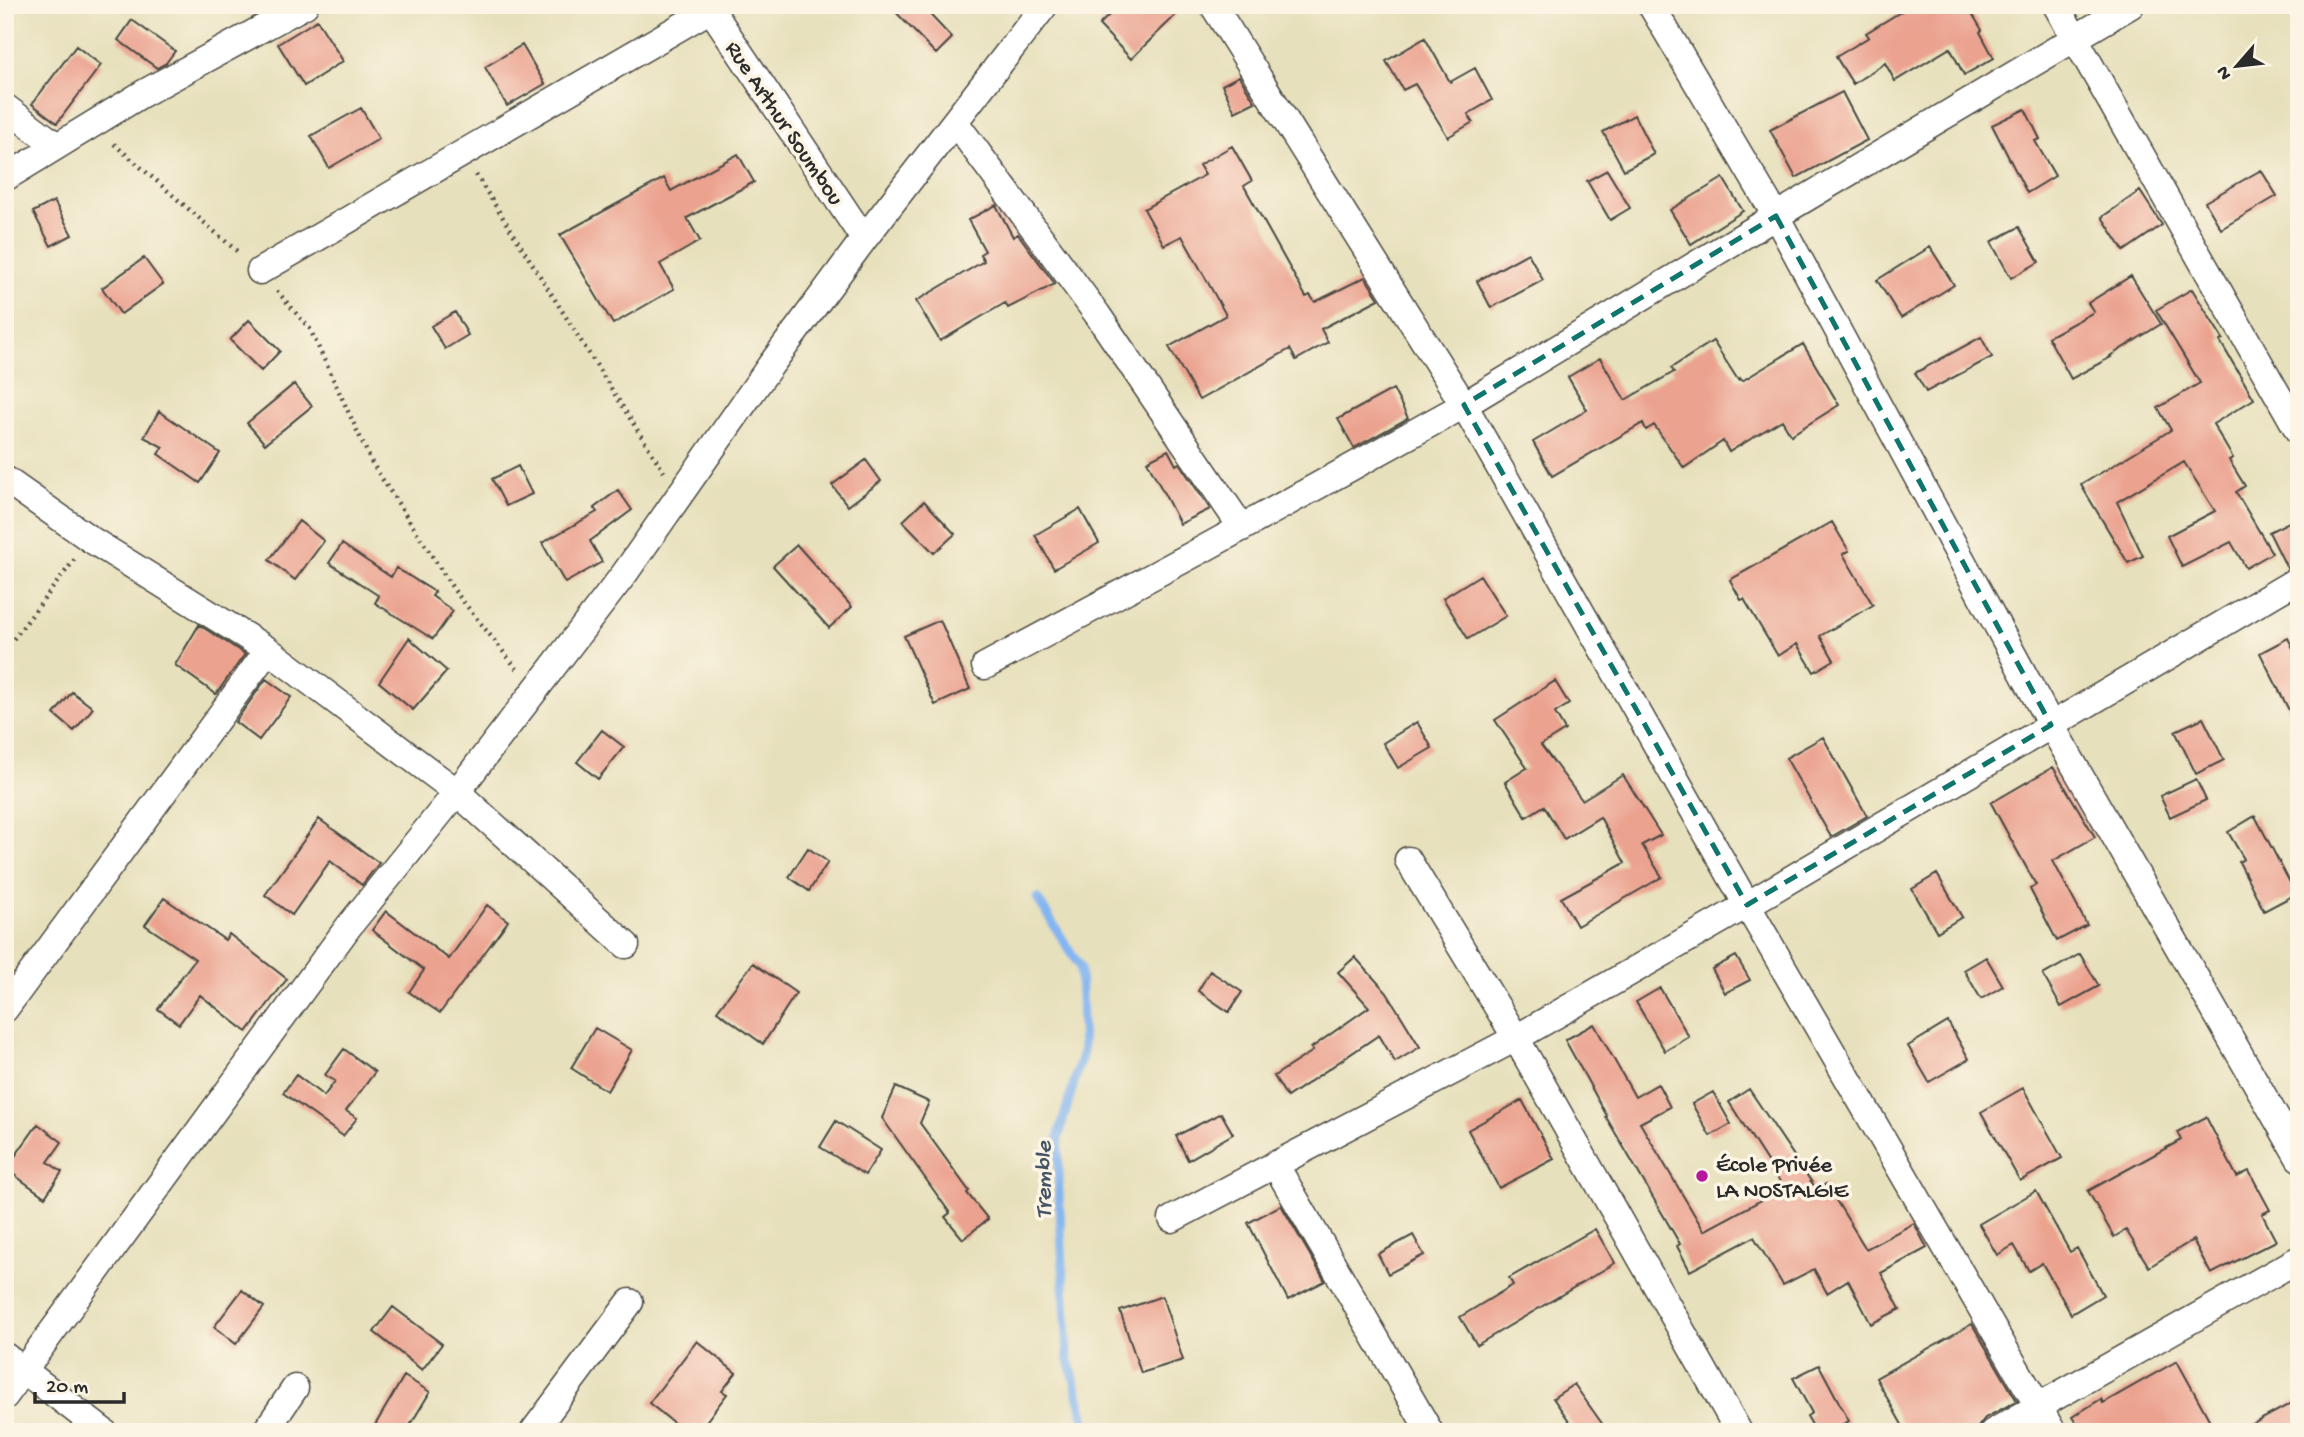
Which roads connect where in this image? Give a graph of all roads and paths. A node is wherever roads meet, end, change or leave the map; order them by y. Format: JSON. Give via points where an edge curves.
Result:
{"nodes":[{"id":1,"x":304,"y":5,"type":"edge"},
{"id":2,"x":1045,"y":5,"type":"edge"},
{"id":3,"x":1213,"y":5,"type":"edge"},
{"id":4,"x":1651,"y":5,"type":"edge"},
{"id":5,"x":2056,"y":5,"type":"edge"},
{"id":6,"x":2131,"y":5,"type":"edge"},
{"id":7,"x":712,"y":7,"type":"edge"},
{"id":8,"x":2075,"y":40,"type":"junction"},
{"id":9,"x":5,"y":107,"type":"edge"},
{"id":10,"x":955,"y":122,"type":"junction"},
{"id":11,"x":92,"y":125,"type":"junction"},
{"id":12,"x":57,"y":146,"type":"junction"},
{"id":13,"x":463,"y":154,"type":"junction"},
{"id":14,"x":5,"y":178,"type":"edge"},
{"id":15,"x":1776,"y":216,"type":"junction"},
{"id":16,"x":864,"y":239,"type":"junction"},
{"id":17,"x":260,"y":271,"type":"junction"},
{"id":18,"x":1464,"y":405,"type":"junction"},
{"id":19,"x":2299,"y":432,"type":"edge"},
{"id":20,"x":5,"y":479,"type":"edge"},
{"id":21,"x":680,"y":496,"type":"junction"},
{"id":22,"x":1242,"y":528,"type":"junction"},
{"id":23,"x":90,"y":539,"type":"junction"},
{"id":24,"x":2299,"y":579,"type":"edge"},
{"id":25,"x":5,"y":650,"type":"edge"},
{"id":26,"x":268,"y":650,"type":"junction"},
{"id":27,"x":985,"y":666,"type":"dead end"},
{"id":28,"x":535,"y":692,"type":"junction"},
{"id":29,"x":2051,"y":725,"type":"junction"},
{"id":30,"x":457,"y":792,"type":"junction"},
{"id":31,"x":1408,"y":860,"type":"dead end"},
{"id":32,"x":1747,"y":905,"type":"junction"},
{"id":33,"x":626,"y":945,"type":"dead end"},
{"id":34,"x":5,"y":1009,"type":"edge"},
{"id":35,"x":1516,"y":1038,"type":"junction"},
{"id":36,"x":2299,"y":1158,"type":"edge"},
{"id":37,"x":1275,"y":1164,"type":"junction"},
{"id":38,"x":1171,"y":1219,"type":"dead end"},
{"id":39,"x":2299,"y":1259,"type":"edge"},
{"id":40,"x":630,"y":1302,"type":"dead end"},
{"id":41,"x":14,"y":1363,"type":"edge"},
{"id":42,"x":295,"y":1388,"type":"dead end"},
{"id":43,"x":5,"y":1396,"type":"edge"},
{"id":44,"x":2038,"y":1405,"type":"junction"},
{"id":45,"x":104,"y":1432,"type":"edge"},
{"id":46,"x":265,"y":1432,"type":"edge"},
{"id":47,"x":533,"y":1432,"type":"edge"},
{"id":48,"x":1430,"y":1432,"type":"edge"},
{"id":49,"x":1739,"y":1432,"type":"edge"},
{"id":50,"x":1993,"y":1432,"type":"edge"},
{"id":51,"x":2053,"y":1432,"type":"edge"}],
"edges":[{"from":1,"to":11,"type":"street"},
{"from":2,"to":10,"type":"street"},
{"from":3,"to":18,"type":"street"},
{"from":4,"to":15,"type":"street"},
{"from":5,"to":8,"type":"street"},
{"from":6,"to":8,"type":"street"},
{"from":7,"to":13,"type":"street"},
{"from":7,"to":16,"type":"street","name":"Rue Arthur Soumbou"},
{"from":8,"to":15,"type":"street"},
{"from":8,"to":19,"type":"street"},
{"from":9,"to":12,"type":"street"},
{"from":10,"to":16,"type":"street"},
{"from":10,"to":22,"type":"street","via":[[1097,314]]},
{"from":11,"to":12,"type":"street"},
{"from":11,"to":17,"type":"path"},
{"from":12,"to":14,"type":"street"},
{"from":13,"to":17,"type":"street"},
{"from":13,"to":21,"type":"path"},
{"from":15,"to":18,"type":"street"},
{"from":15,"to":29,"type":"street"},
{"from":16,"to":21,"type":"street"},
{"from":17,"to":28,"type":"path","via":[[310,329],[372,463],[454,590]]},
{"from":18,"to":22,"type":"street"},
{"from":18,"to":32,"type":"street"},
{"from":20,"to":23,"type":"street"},
{"from":21,"to":28,"type":"street"},
{"from":22,"to":27,"type":"street"},
{"from":23,"to":25,"type":"path"},
{"from":23,"to":26,"type":"street"},
{"from":24,"to":29,"type":"street"},
{"from":26,"to":30,"type":"street"},
{"from":26,"to":34,"type":"street"},
{"from":28,"to":30,"type":"street"},
{"from":29,"to":32,"type":"street"},
{"from":29,"to":36,"type":"street"},
{"from":30,"to":33,"type":"street"},
{"from":30,"to":41,"type":"street"},
{"from":31,"to":35,"type":"street"},
{"from":32,"to":35,"type":"street"},
{"from":32,"to":44,"type":"street"},
{"from":35,"to":37,"type":"street"},
{"from":35,"to":49,"type":"street"},
{"from":37,"to":38,"type":"street"},
{"from":37,"to":48,"type":"street"},
{"from":39,"to":44,"type":"street"},
{"from":40,"to":47,"type":"street"},
{"from":41,"to":43,"type":"street"},
{"from":41,"to":45,"type":"street"},
{"from":42,"to":46,"type":"street"},
{"from":44,"to":50,"type":"street"},
{"from":44,"to":51,"type":"street"}]}
